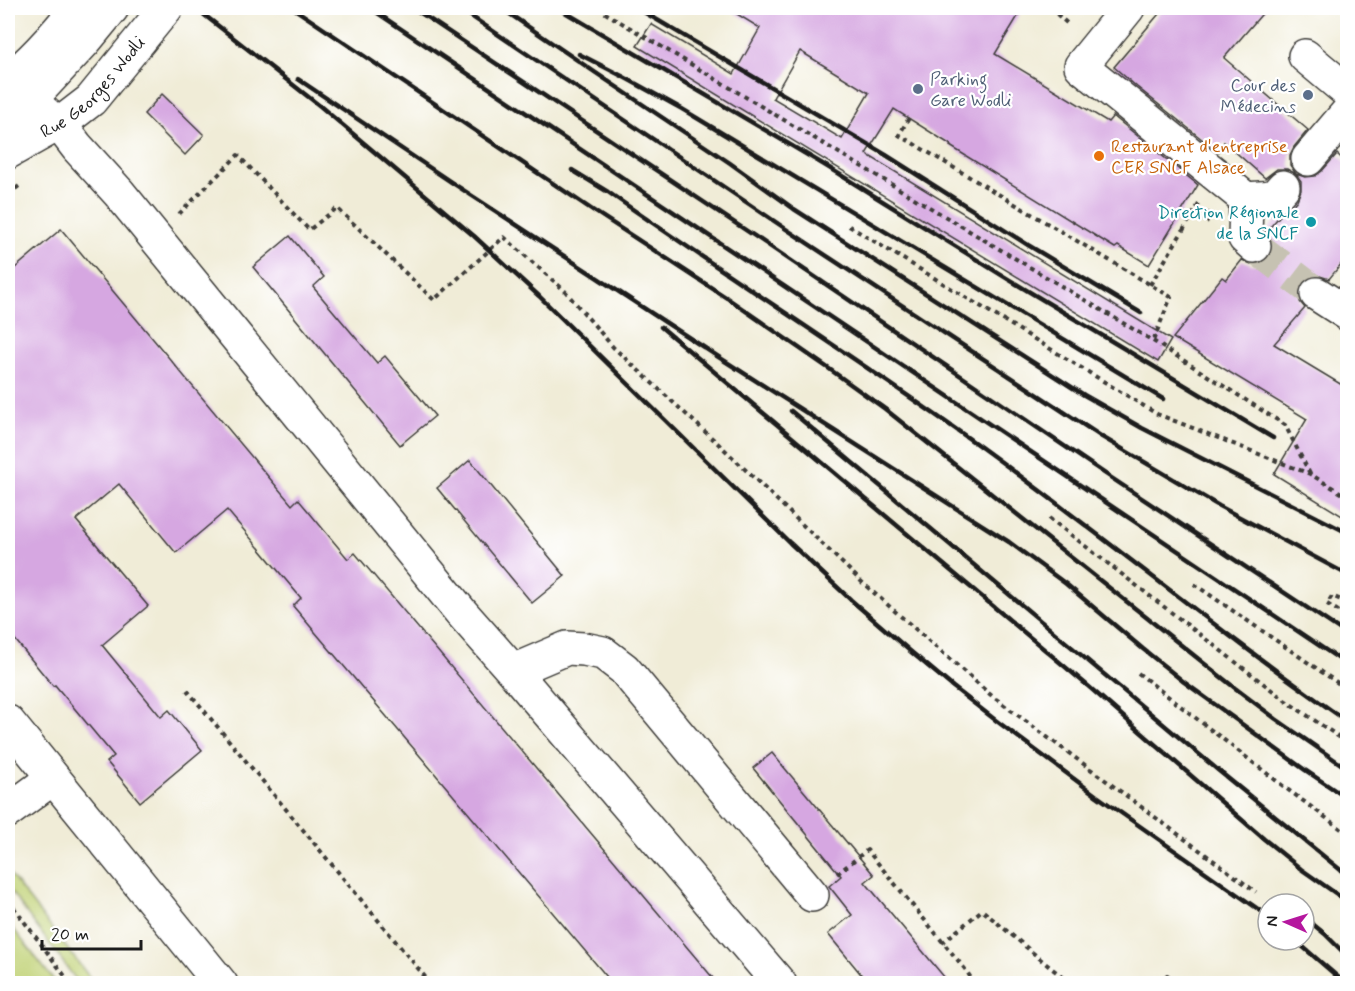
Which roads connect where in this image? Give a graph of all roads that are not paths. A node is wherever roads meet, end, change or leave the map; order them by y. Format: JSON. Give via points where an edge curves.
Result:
{"nodes":[{"id":1,"x":77,"y":8,"type":"edge"},
{"id":2,"x":112,"y":8,"type":"edge"},
{"id":3,"x":166,"y":8,"type":"edge"},
{"id":4,"x":1128,"y":8,"type":"edge"},
{"id":5,"x":1305,"y":56,"type":"dead end"},
{"id":6,"x":1347,"y":92,"type":"edge"},
{"id":7,"x":15,"y":100,"type":"edge"},
{"id":8,"x":1347,"y":112,"type":"edge"},
{"id":9,"x":57,"y":124,"type":"junction"},
{"id":10,"x":8,"y":152,"type":"edge"},
{"id":11,"x":1308,"y":159,"type":"dead end"},
{"id":12,"x":1283,"y":187,"type":"dead end"},
{"id":13,"x":1246,"y":199,"type":"junction"},
{"id":14,"x":1254,"y":246,"type":"tunnel mouth"},
{"id":15,"x":1317,"y":294,"type":"tunnel mouth"},
{"id":16,"x":1347,"y":314,"type":"edge"},
{"id":17,"x":513,"y":671,"type":"junction"},
{"id":18,"x":8,"y":722,"type":"edge"},
{"id":19,"x":53,"y":778,"type":"junction"},
{"id":20,"x":8,"y":811,"type":"edge"},
{"id":21,"x":812,"y":895,"type":"road end"},
{"id":22,"x":221,"y":984,"type":"edge"},
{"id":23,"x":780,"y":984,"type":"edge"}],
"edges":[{"from":1,"to":7,"type":"main road","via":[[20,70]]},
{"from":2,"to":7,"type":"main road","via":[[84,42]]},
{"from":3,"to":9,"type":"main road","name":"Rue Georges Wodli","via":[[91,100]]},
{"from":4,"to":13,"type":"main road","via":[[1081,66]]},
{"from":5,"to":6,"type":"main road"},
{"from":7,"to":9,"type":"main road"},
{"from":8,"to":11,"type":"main road"},
{"from":9,"to":10,"type":"main road","name":"Rue Georges Wodli"},
{"from":9,"to":17,"type":"main road"},
{"from":12,"to":13,"type":"main road","via":[[1274,197]]},
{"from":13,"to":14,"type":"main road","via":[[1245,238]]},
{"from":15,"to":16,"type":"main road"},
{"from":17,"to":21,"type":"main road","via":[[567,648],[603,653],[624,669]]},
{"from":17,"to":23,"type":"main road"},
{"from":18,"to":19,"type":"main road"},
{"from":19,"to":20,"type":"main road"},
{"from":19,"to":22,"type":"main road"}]}
